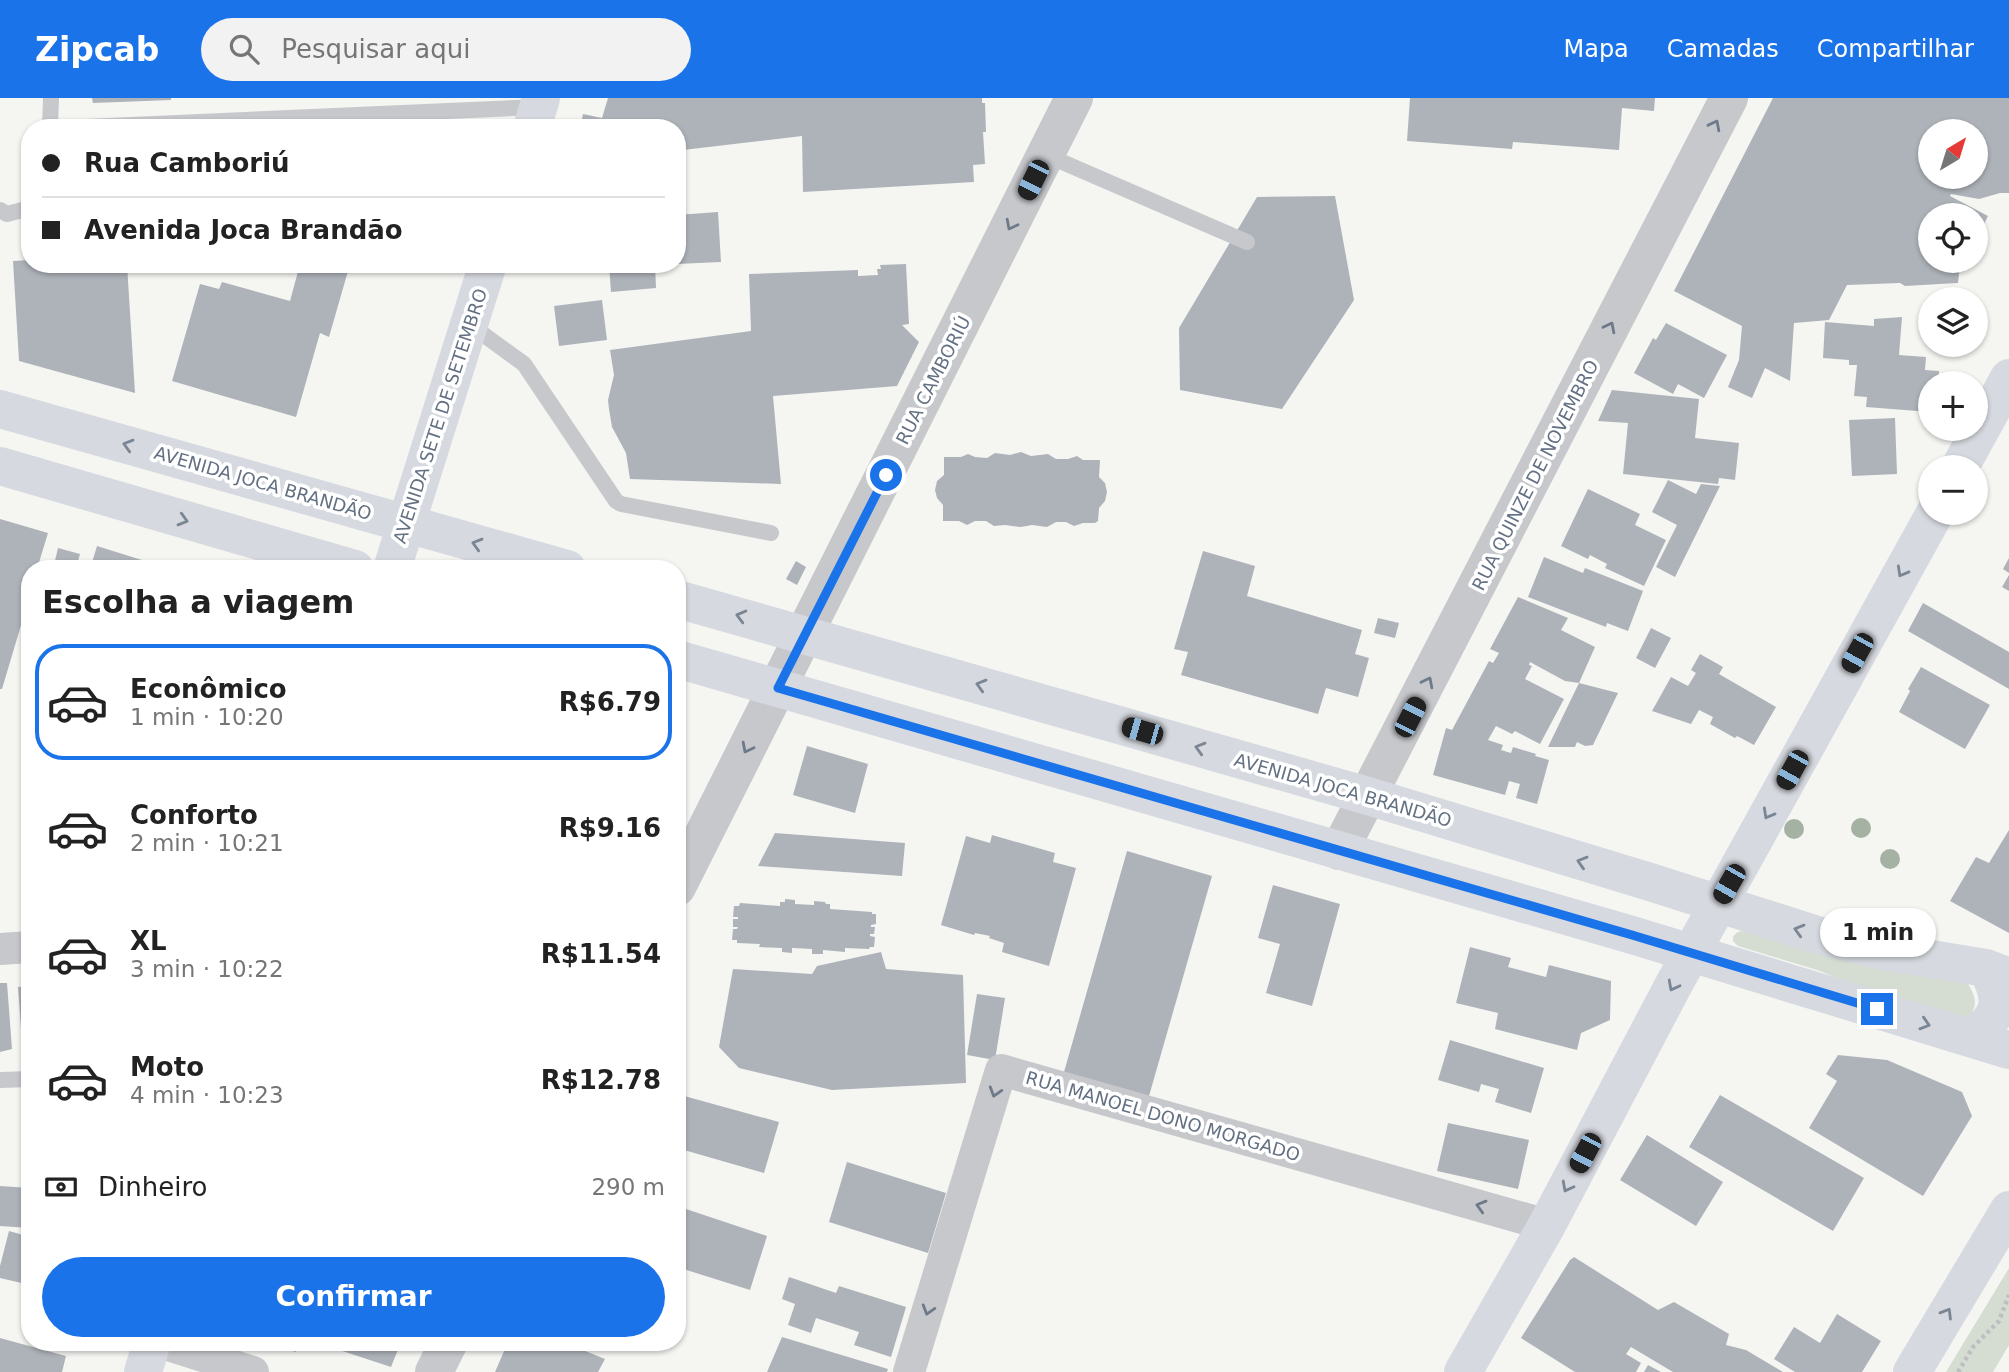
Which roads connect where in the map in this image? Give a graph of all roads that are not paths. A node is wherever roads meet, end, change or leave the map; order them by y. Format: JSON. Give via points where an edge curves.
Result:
{"nodes":[{"id":1,"x":51,"y":98,"type":"edge"},
{"id":2,"x":1074,"y":98,"type":"edge"},
{"id":3,"x":1729,"y":98,"type":"edge"},
{"id":4,"x":537,"y":111,"type":"edge"},
{"id":5,"x":50,"y":119,"type":"edge"},
{"id":6,"x":312,"y":119,"type":"edge"},
{"id":7,"x":1046,"y":155,"type":"junction"},
{"id":8,"x":0,"y":210,"type":"edge"},
{"id":9,"x":21,"y":210,"type":"edge"},
{"id":10,"x":1247,"y":242,"type":"dead end"},
{"id":11,"x":485,"y":273,"type":"edge"},
{"id":12,"x":469,"y":324,"type":"junction"},
{"id":13,"x":2009,"y":378,"type":"edge"},
{"id":14,"x":0,"y":409,"type":"edge"},
{"id":15,"x":1967,"y":455,"type":"edge"},
{"id":16,"x":0,"y":466,"type":"edge"},
{"id":17,"x":406,"y":522,"type":"junction"},
{"id":18,"x":1928,"y":525,"type":"edge"},
{"id":19,"x":771,"y":533,"type":"dead end"},
{"id":20,"x":324,"y":560,"type":"edge"},
{"id":21,"x":395,"y":560,"type":"edge"},
{"id":22,"x":534,"y":560,"type":"edge"},
{"id":23,"x":686,"y":601,"type":"edge"},
{"id":24,"x":805,"y":634,"type":"junction"},
{"id":25,"x":686,"y":662,"type":"edge"},
{"id":26,"x":778,"y":688,"type":"junction"},
{"id":27,"x":1368,"y":796,"type":"junction"},
{"id":28,"x":1339,"y":851,"type":"junction"},
{"id":29,"x":686,"y":869,"type":"edge"},
{"id":30,"x":1717,"y":904,"type":"junction"},
{"id":31,"x":21,"y":948,"type":"edge"},
{"id":32,"x":0,"y":949,"type":"edge"},
{"id":33,"x":1691,"y":953,"type":"junction"},
{"id":34,"x":1997,"y":973,"type":"edge"},
{"id":35,"x":1971,"y":1037,"type":"junction"},
{"id":36,"x":2009,"y":1050,"type":"edge"},
{"id":37,"x":21,"y":1079,"type":"edge"},
{"id":38,"x":0,"y":1080,"type":"edge"},
{"id":39,"x":2009,"y":1210,"type":"edge"},
{"id":40,"x":1547,"y":1225,"type":"junction"},
{"id":41,"x":149,"y":1351,"type":"edge"},
{"id":42,"x":187,"y":1351,"type":"edge"},
{"id":43,"x":444,"y":1351,"type":"edge"},
{"id":44,"x":143,"y":1372,"type":"edge"},
{"id":45,"x":253,"y":1372,"type":"edge"},
{"id":46,"x":434,"y":1372,"type":"edge"},
{"id":47,"x":909,"y":1372,"type":"edge"},
{"id":48,"x":1463,"y":1372,"type":"edge"},
{"id":49,"x":1912,"y":1372,"type":"edge"}],
"edges":[{"from":1,"to":5,"type":"lane"},
{"from":2,"to":7,"type":"street","name":"RUA CAMBORIÚ"},
{"from":27,"to":3,"type":"street","name":"RUA QUINZE DE NOVEMBRO","one_way":true},
{"from":4,"to":6,"type":"lane"},
{"from":7,"to":10,"type":"lane"},
{"from":7,"to":24,"type":"street","name":"RUA CAMBORIÚ","one_way":true},
{"from":8,"to":9,"type":"lane","via":[[7,214]]},
{"from":11,"to":12,"type":"main road","name":"AVENIDA SETE DE SETEMBRO"},
{"from":12,"to":17,"type":"main road","name":"AVENIDA SETE DE SETEMBRO"},
{"from":12,"to":19,"type":"lane","via":[[524,364],[616,501]]},
{"from":13,"to":15,"type":"main road"},
{"from":17,"to":14,"type":"main road","name":"AVENIDA JOCA BRANDÃO","one_way":true},
{"from":16,"to":20,"type":"main road","one_way":true},
{"from":17,"to":21,"type":"main road","name":"AVENIDA SETE DE SETEMBRO"},
{"from":22,"to":17,"type":"main road","name":"AVENIDA JOCA BRANDÃO","one_way":true},
{"from":18,"to":30,"type":"main road","one_way":true},
{"from":24,"to":23,"type":"main road","name":"AVENIDA JOCA BRANDÃO","one_way":true},
{"from":24,"to":26,"type":"street","name":"RUA CAMBORIÚ"},
{"from":27,"to":24,"type":"main road","name":"AVENIDA JOCA BRANDÃO","one_way":true},
{"from":25,"to":26,"type":"main road"},
{"from":26,"to":28,"type":"main road"},
{"from":26,"to":29,"type":"street","name":"RUA CAMBORIÚ","one_way":true},
{"from":27,"to":28,"type":"street","name":"RUA QUINZE DE NOVEMBRO"},
{"from":30,"to":27,"type":"main road","name":"AVENIDA JOCA BRANDÃO","one_way":true},
{"from":28,"to":33,"type":"main road"},
{"from":30,"to":33,"type":"main road"},
{"from":34,"to":30,"type":"main road","name":"AVENIDA JOCA BRANDÃO","one_way":true,"via":[[1827,938]]},
{"from":31,"to":32,"type":"street"},
{"from":33,"to":35,"type":"main road","one_way":true},
{"from":33,"to":40,"type":"main road","one_way":true},
{"from":34,"to":35,"type":"main road","via":[[1998,1007],[1988,1026]]},
{"from":35,"to":36,"type":"main road"},
{"from":37,"to":38,"type":"lane"},
{"from":49,"to":39,"type":"main road","one_way":true},
{"from":40,"to":47,"type":"street","name":"RUA MANOEL DONO MORGADO","one_way":true,"via":[[1001,1070]]},
{"from":40,"to":48,"type":"main road"},
{"from":41,"to":44,"type":"main road"},
{"from":42,"to":45,"type":"street"},
{"from":43,"to":46,"type":"street"}]}
